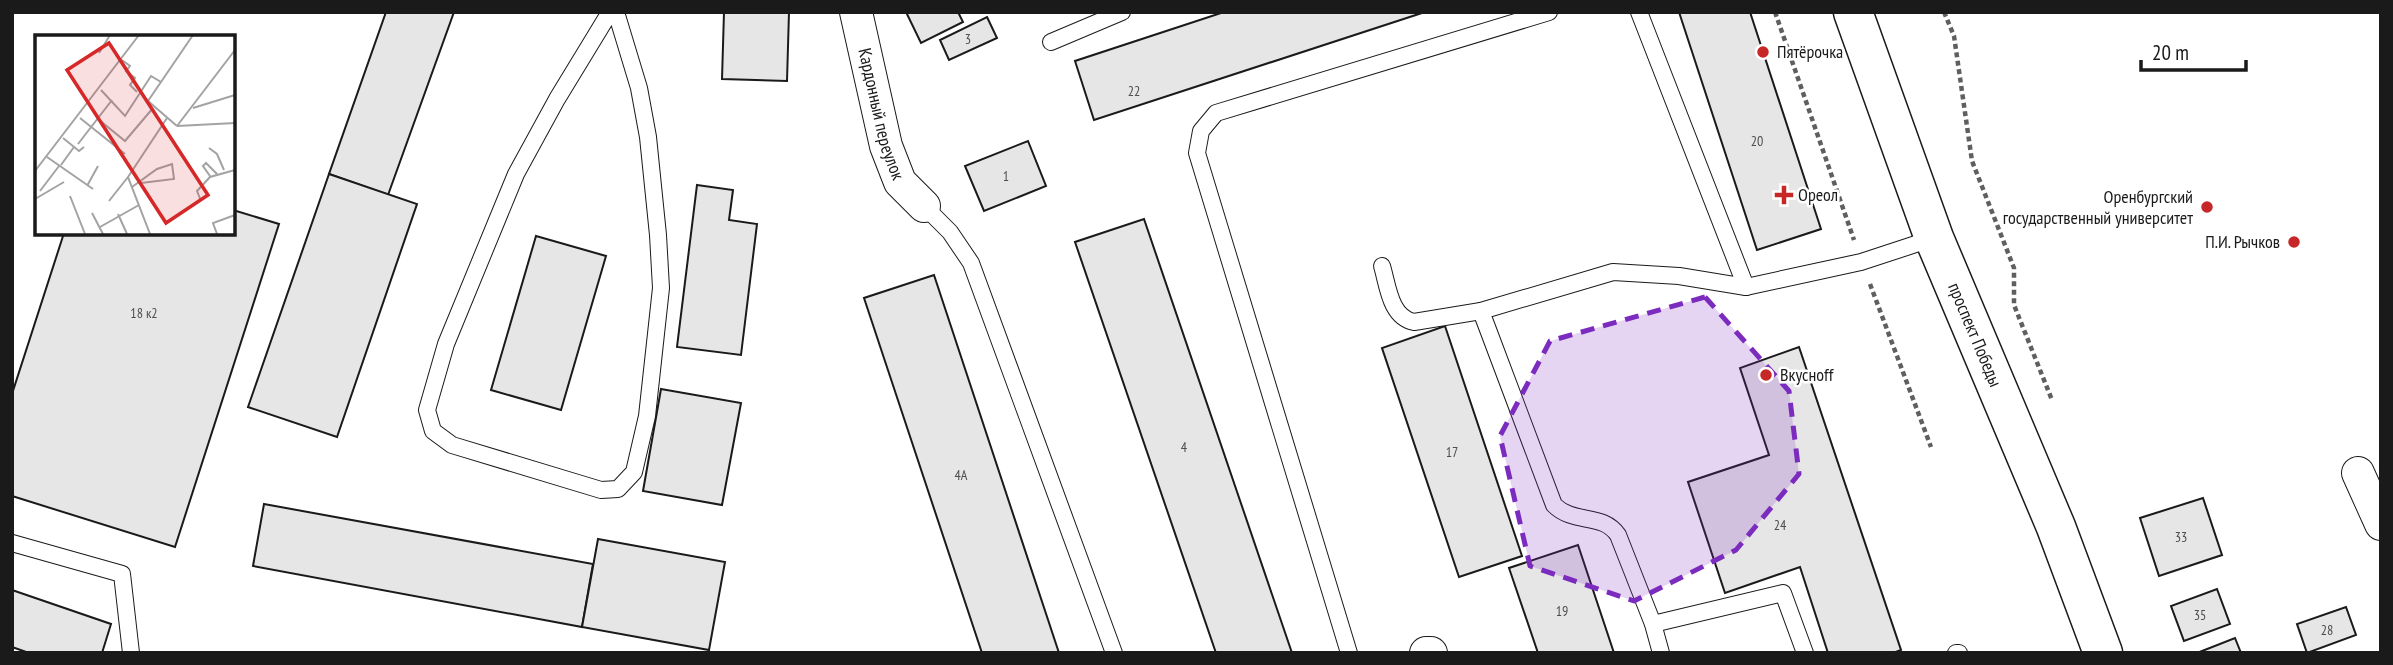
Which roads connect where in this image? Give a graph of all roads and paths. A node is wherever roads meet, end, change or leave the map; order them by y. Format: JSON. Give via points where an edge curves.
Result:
{"nodes":[{"id":1,"x":610,"y":12,"type":"edge"},
{"id":2,"x":616,"y":12,"type":"edge"},
{"id":3,"x":856,"y":12,"type":"edge"},
{"id":4,"x":1122,"y":12,"type":"edge"},
{"id":5,"x":1549,"y":12,"type":"edge"},
{"id":6,"x":1639,"y":12,"type":"edge"},
{"id":7,"x":1775,"y":12,"type":"edge"},
{"id":8,"x":1853,"y":12,"type":"edge"},
{"id":9,"x":1944,"y":12,"type":"edge"},
{"id":10,"x":1051,"y":42,"type":"dead end"},
{"id":11,"x":924,"y":206,"type":"joint"},
{"id":12,"x":1934,"y":237,"type":"junction"},
{"id":13,"x":1861,"y":262,"type":"junction"},
{"id":14,"x":1382,"y":266,"type":"dead end"},
{"id":15,"x":1746,"y":287,"type":"junction"},
{"id":16,"x":1481,"y":311,"type":"junction"},
{"id":17,"x":2052,"y":400,"type":"dead end"},
{"id":18,"x":1931,"y":447,"type":"dead end"},
{"id":19,"x":2358,"y":473,"type":"dead end"},
{"id":20,"x":2381,"y":524,"type":"edge"},
{"id":21,"x":12,"y":543,"type":"edge"},
{"id":22,"x":1653,"y":624,"type":"junction"},
{"id":23,"x":131,"y":653,"type":"edge"},
{"id":24,"x":1114,"y":653,"type":"edge"},
{"id":25,"x":1349,"y":653,"type":"edge"},
{"id":26,"x":1661,"y":653,"type":"edge"},
{"id":27,"x":1805,"y":653,"type":"edge"},
{"id":28,"x":2103,"y":653,"type":"edge"}],
"edges":[{"from":1,"to":2,"type":"lane","via":[[516,174],[446,344],[427,410],[433,431],[452,445],[601,490],[618,489],[634,472],[647,416],[661,288],[648,136]]},
{"from":3,"to":11,"type":"street","name":"Кардонный переулок","via":[[886,146],[900,182]]},
{"from":4,"to":10,"type":"lane"},
{"from":5,"to":25,"type":"lane","via":[[1216,113],[1201,131],[1197,153]]},
{"from":6,"to":15,"type":"lane"},
{"from":7,"to":13,"type":"path"},
{"from":8,"to":12,"type":"main road","name":"проспект Победы"},
{"from":9,"to":17,"type":"path","via":[[1954,36],[1972,161],[2014,268],[2014,305]]},
{"from":11,"to":24,"type":"lane","via":[[950,232],[971,263]]},
{"from":12,"to":13,"type":"lane"},
{"from":12,"to":28,"type":"main road","name":"проспект Победы","via":[[2056,527]]},
{"from":13,"to":15,"type":"lane"},
{"from":13,"to":18,"type":"path"},
{"from":14,"to":16,"type":"lane","via":[[1396,313],[1404,320]]},
{"from":15,"to":16,"type":"lane","via":[[1613,272]]},
{"from":16,"to":22,"type":"lane","via":[[1554,505],[1570,517],[1612,527]]},
{"from":19,"to":20,"type":"street"},
{"from":21,"to":23,"type":"lane","via":[[122,574]]},
{"from":22,"to":26,"type":"lane"},
{"from":22,"to":27,"type":"lane","via":[[1783,593]]}]}
